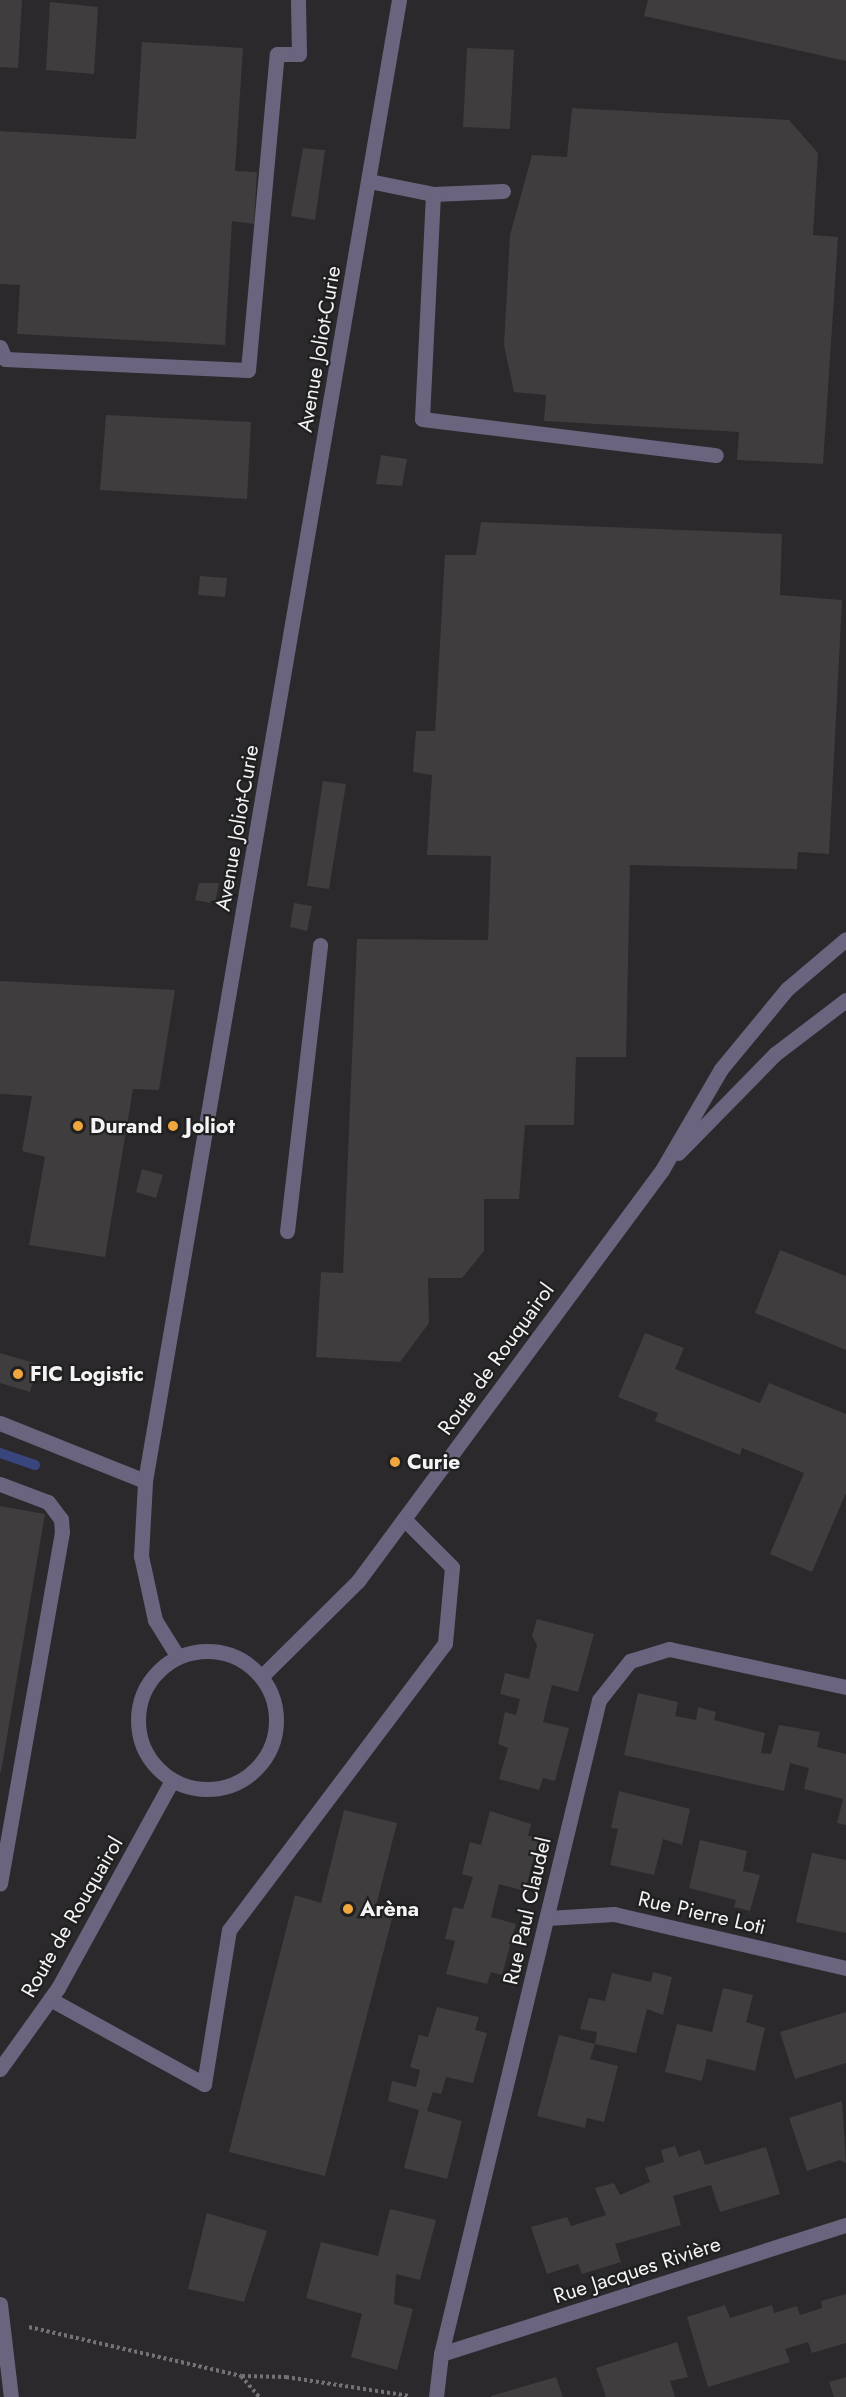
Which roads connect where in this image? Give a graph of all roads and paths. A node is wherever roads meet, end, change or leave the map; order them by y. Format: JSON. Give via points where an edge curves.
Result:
{"nodes":[{"id":1,"x":298,"y":0,"type":"edge"},
{"id":2,"x":399,"y":0,"type":"edge"},
{"id":3,"x":369,"y":182,"type":"junction"},
{"id":4,"x":503,"y":191,"type":"dead end"},
{"id":5,"x":433,"y":194,"type":"junction"},
{"id":6,"x":0,"y":347,"type":"edge"},
{"id":7,"x":716,"y":455,"type":"dead end"},
{"id":8,"x":846,"y":939,"type":"edge"},
{"id":9,"x":321,"y":945,"type":"dead end"},
{"id":10,"x":846,"y":1000,"type":"edge"},
{"id":11,"x":662,"y":1170,"type":"junction"},
{"id":12,"x":287,"y":1231,"type":"dead end"},
{"id":13,"x":0,"y":1423,"type":"edge"},
{"id":14,"x":145,"y":1481,"type":"junction"},
{"id":15,"x":0,"y":1484,"type":"edge"},
{"id":16,"x":404,"y":1519,"type":"junction"},
{"id":17,"x":178,"y":1657,"type":"junction"},
{"id":18,"x":262,"y":1676,"type":"junction"},
{"id":19,"x":846,"y":1687,"type":"edge"},
{"id":20,"x":172,"y":1781,"type":"junction"},
{"id":21,"x":0,"y":1884,"type":"edge"},
{"id":22,"x":547,"y":1918,"type":"junction"},
{"id":23,"x":846,"y":1968,"type":"edge"},
{"id":24,"x":50,"y":1999,"type":"junction"},
{"id":25,"x":0,"y":2069,"type":"edge"},
{"id":26,"x":846,"y":2225,"type":"edge"},
{"id":27,"x":0,"y":2304,"type":"edge"},
{"id":28,"x":2,"y":2321,"type":"junction"},
{"id":29,"x":441,"y":2354,"type":"junction"},
{"id":30,"x":241,"y":2376,"type":"junction"},
{"id":31,"x":11,"y":2397,"type":"edge"},
{"id":32,"x":259,"y":2397,"type":"edge"},
{"id":33,"x":413,"y":2397,"type":"edge"},
{"id":34,"x":436,"y":2397,"type":"edge"}],
"edges":[{"from":1,"to":6,"type":"street","via":[[299,54],[277,54],[248,370],[5,359]]},
{"from":2,"to":3,"type":"street","name":"Avenue Joliot-Curie"},
{"from":3,"to":5,"type":"street"},
{"from":3,"to":14,"type":"street","name":"Avenue Joliot-Curie"},
{"from":4,"to":5,"type":"street"},
{"from":5,"to":7,"type":"street","via":[[422,419]]},
{"from":8,"to":11,"type":"street","name":"Route de Rouquairol","via":[[787,989],[721,1069]]},
{"from":9,"to":12,"type":"street"},
{"from":10,"to":11,"type":"street","name":"Route de Rouquairol","via":[[775,1054]]},
{"from":11,"to":16,"type":"street","name":"Route de Rouquairol"},
{"from":13,"to":14,"type":"street"},
{"from":14,"to":17,"type":"street","name":"Avenue Joliot-Curie","via":[[141,1556],[155,1620]]},
{"from":15,"to":21,"type":"street","via":[[48,1502],[61,1519],[62,1532]]},
{"from":16,"to":18,"type":"street","name":"Route de Rouquairol","via":[[358,1581]]},
{"from":16,"to":24,"type":"street","via":[[452,1567],[445,1643],[229,1930],[204,2084]]},
{"from":17,"to":18,"type":"street","via":[[200,1651],[223,1652]]},
{"from":17,"to":20,"type":"street","via":[[157,1671],[143,1692],[138,1716],[141,1741],[152,1763]]},
{"from":18,"to":20,"type":"street","via":[[274,1701],[277,1728],[268,1755],[249,1776],[224,1788],[197,1790]]},
{"from":19,"to":22,"type":"street","name":"Rue Paul Claudel","via":[[669,1649],[630,1661],[599,1700]]},
{"from":20,"to":24,"type":"street","name":"Route de Rouquairol"},
{"from":22,"to":23,"type":"street","name":"Rue Pierre Loti","via":[[614,1914]]},
{"from":22,"to":29,"type":"street","name":"Rue Paul Claudel"},
{"from":24,"to":25,"type":"street","name":"Route de Rouquairol"},
{"from":26,"to":29,"type":"street","name":"Rue Jacques Rivière"},
{"from":27,"to":28,"type":"street"},
{"from":28,"to":30,"type":"path"},
{"from":28,"to":31,"type":"street"},
{"from":29,"to":34,"type":"street","name":"Rue Paul Claudel"},
{"from":30,"to":32,"type":"path"},
{"from":30,"to":33,"type":"path","via":[[286,2377]]}]}
